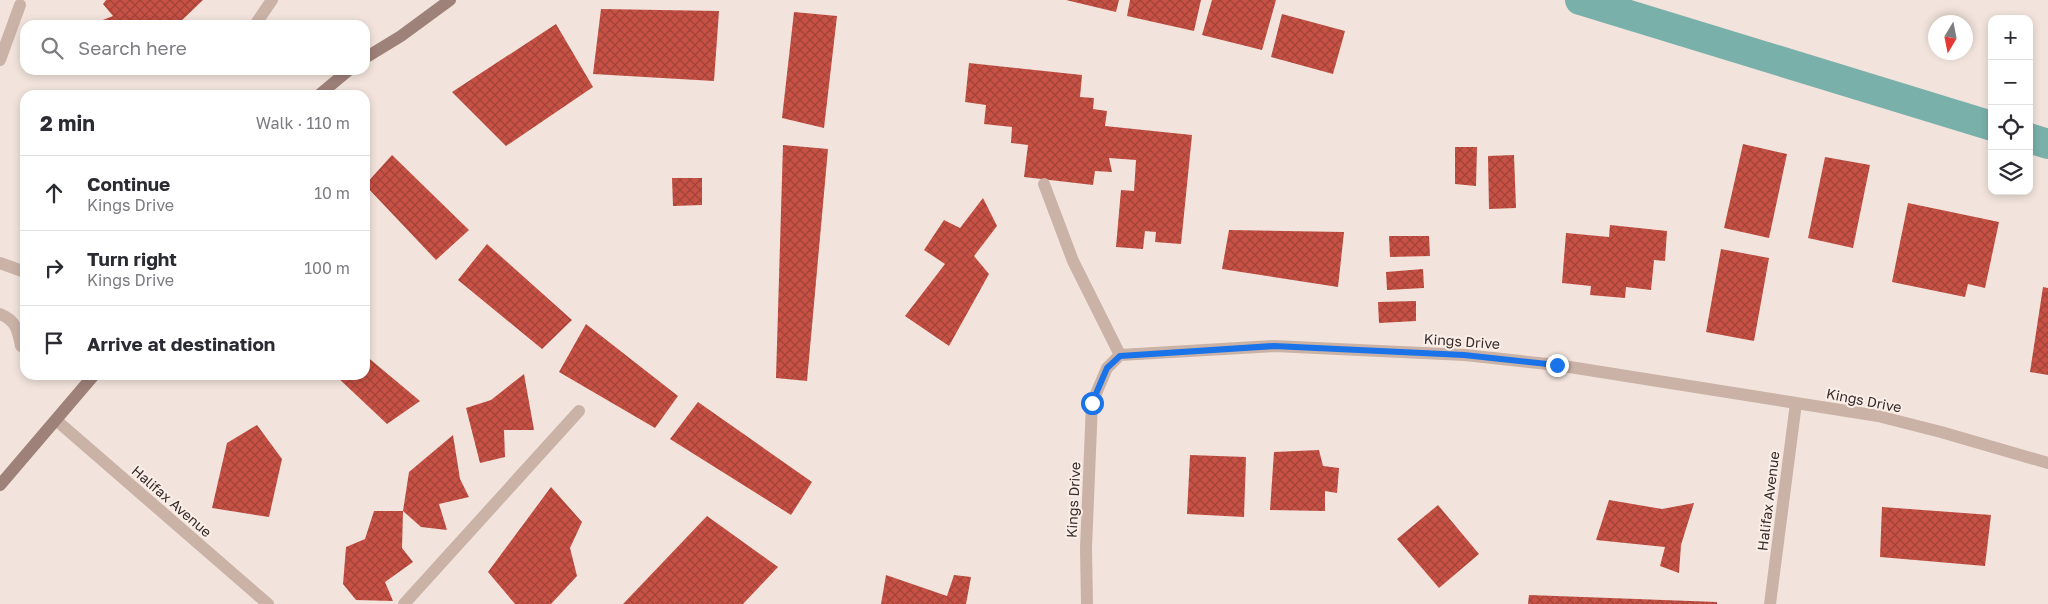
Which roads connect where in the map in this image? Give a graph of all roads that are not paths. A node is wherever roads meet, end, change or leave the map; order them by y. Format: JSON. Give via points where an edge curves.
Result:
{"nodes":[{"id":1,"x":272,"y":0,"type":"edge"},
{"id":2,"x":450,"y":0,"type":"edge"},
{"id":3,"x":20,"y":5,"type":"dead end"},
{"id":4,"x":258,"y":20,"type":"edge"},
{"id":5,"x":370,"y":55,"type":"edge"},
{"id":6,"x":0,"y":60,"type":"edge"},
{"id":7,"x":343,"y":75,"type":"edge"},
{"id":8,"x":326,"y":90,"type":"edge"},
{"id":9,"x":1044,"y":184,"type":"dead end"},
{"id":10,"x":0,"y":263,"type":"edge"},
{"id":11,"x":20,"y":270,"type":"edge"},
{"id":12,"x":0,"y":314,"type":"edge"},
{"id":13,"x":20,"y":340,"type":"edge"},
{"id":14,"x":1120,"y":356,"type":"junction"},
{"id":15,"x":90,"y":380,"type":"edge"},
{"id":16,"x":1796,"y":403,"type":"junction"},
{"id":17,"x":579,"y":411,"type":"dead end"},
{"id":18,"x":56,"y":420,"type":"junction"},
{"id":19,"x":2048,"y":463,"type":"edge"},
{"id":20,"x":0,"y":485,"type":"edge"},
{"id":21,"x":268,"y":604,"type":"edge"},
{"id":22,"x":404,"y":604,"type":"edge"},
{"id":23,"x":1087,"y":604,"type":"edge"},
{"id":24,"x":1770,"y":604,"type":"edge"}],
"edges":[{"from":1,"to":4,"type":"street"},
{"from":2,"to":5,"type":"main road"},
{"from":3,"to":6,"type":"street"},
{"from":7,"to":8,"type":"main road"},
{"from":9,"to":14,"type":"street","via":[[1073,261]]},
{"from":10,"to":11,"type":"street"},
{"from":12,"to":13,"type":"street","via":[[18,328]]},
{"from":14,"to":16,"type":"street","name":"Kings Drive","via":[[1274,346],[1464,355],[1557,365]]},
{"from":14,"to":23,"type":"street","name":"Kings Drive","via":[[1107,368],[1092,403]]},
{"from":15,"to":18,"type":"main road"},
{"from":16,"to":19,"type":"street","name":"Kings Drive","via":[[1878,416]]},
{"from":16,"to":24,"type":"street","name":"Halifax Avenue"},
{"from":17,"to":22,"type":"street"},
{"from":18,"to":20,"type":"main road"},
{"from":18,"to":21,"type":"street","name":"Halifax Avenue"}]}
